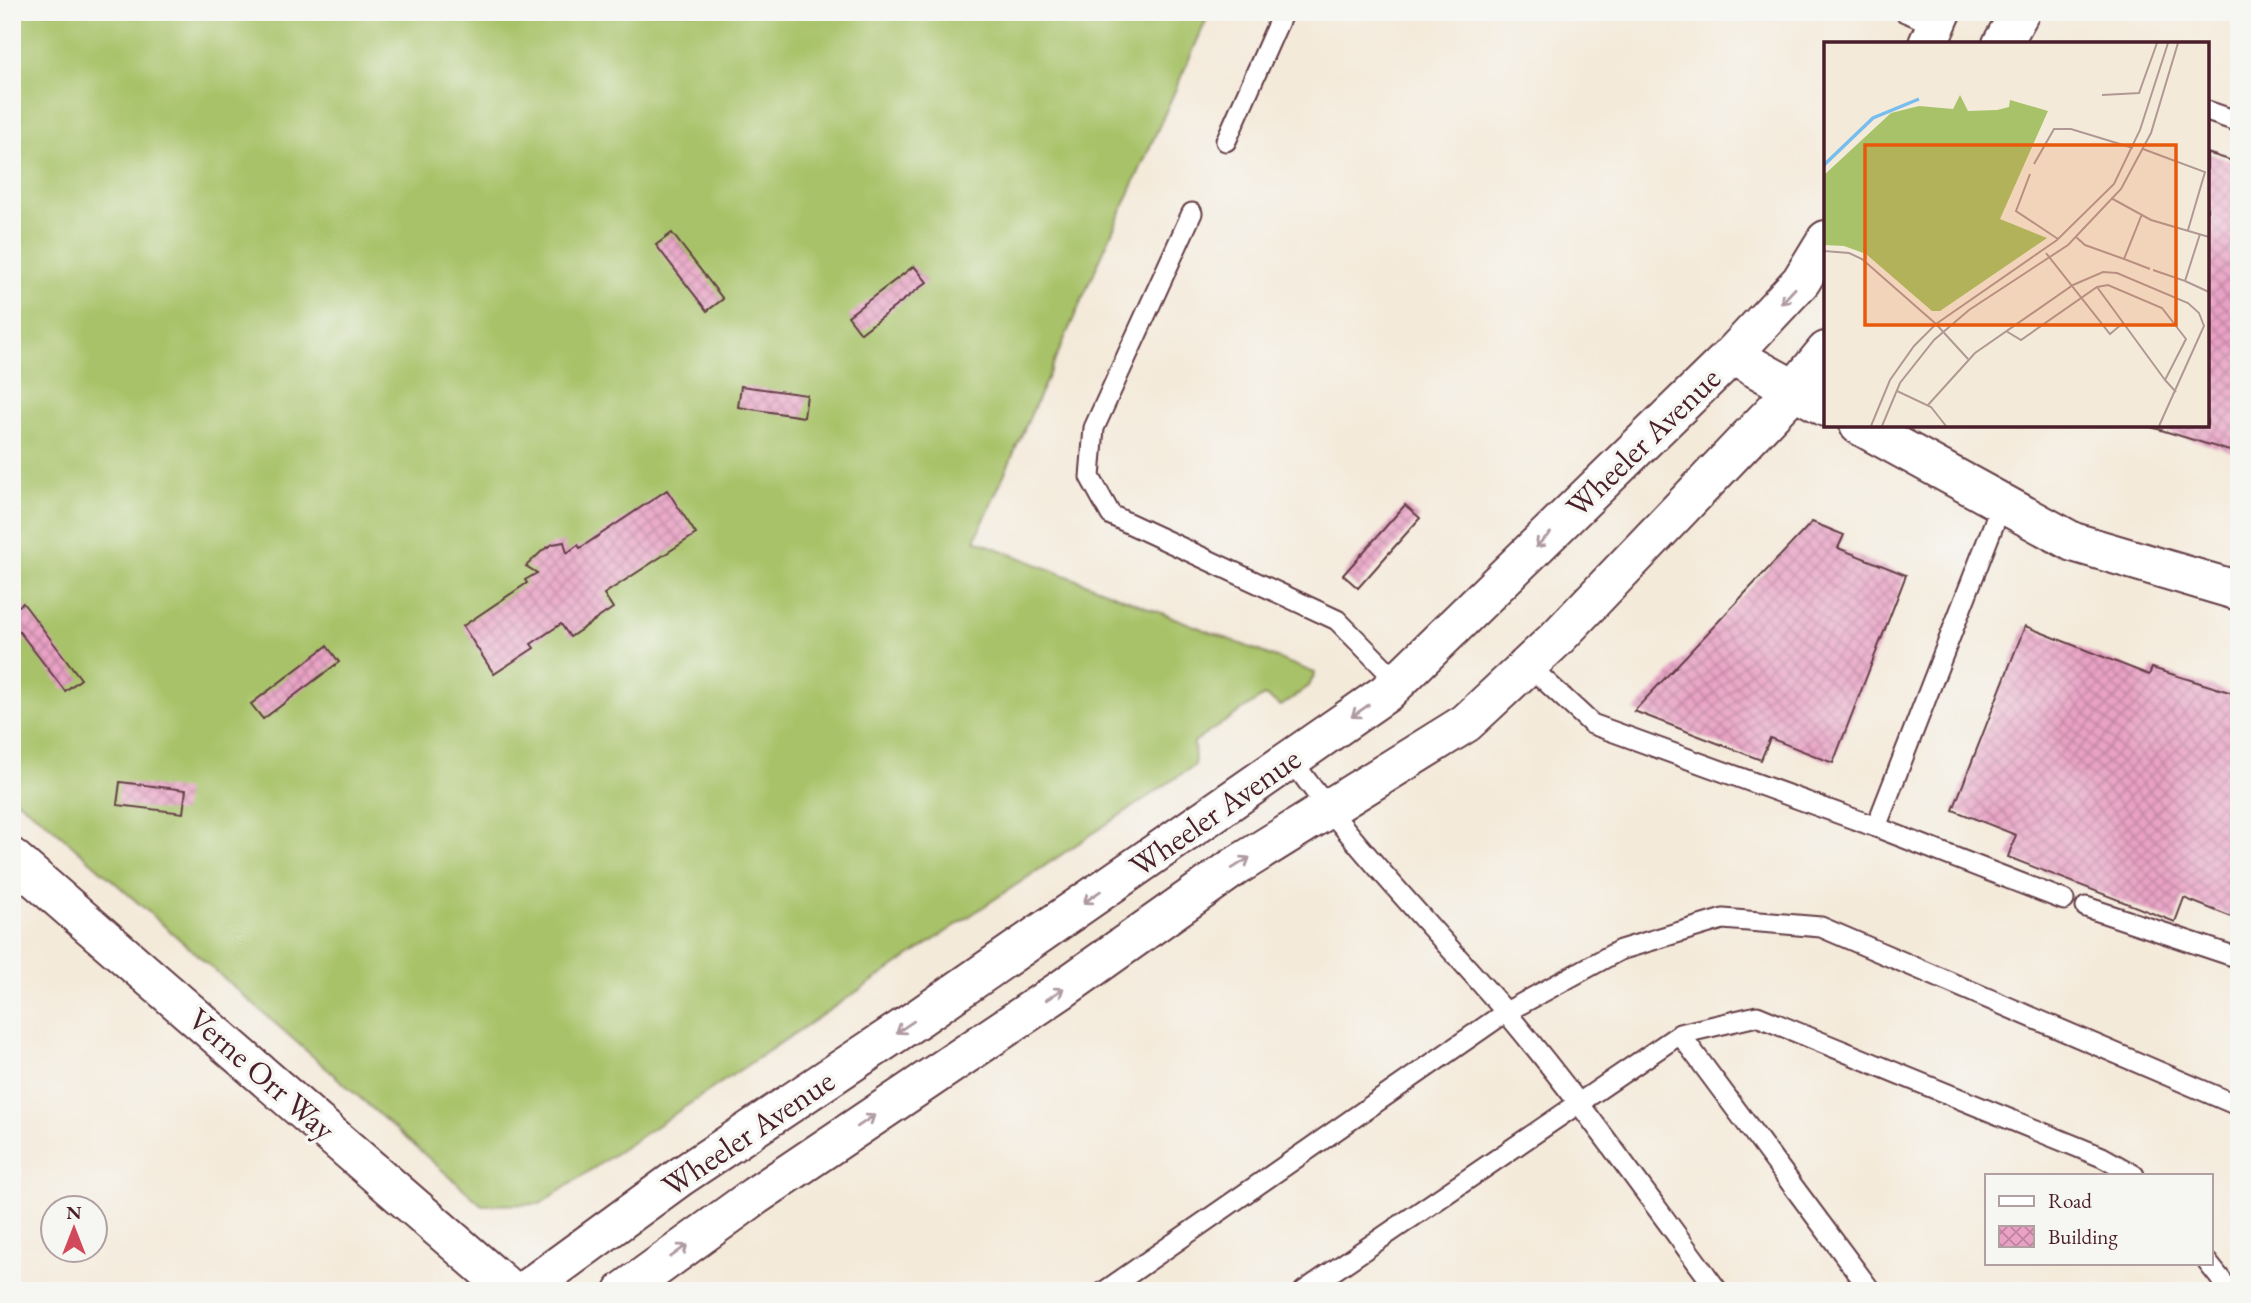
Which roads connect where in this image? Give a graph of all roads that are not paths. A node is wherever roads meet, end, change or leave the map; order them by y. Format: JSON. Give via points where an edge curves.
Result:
{"nodes":[{"id":1,"x":1283,"y":12,"type":"edge"},
{"id":2,"x":2209,"y":112,"type":"edge"},
{"id":3,"x":2239,"y":122,"type":"edge"},
{"id":4,"x":1226,"y":141,"type":"dead end"},
{"id":5,"x":1192,"y":213,"type":"dead end"},
{"id":6,"x":1824,"y":243,"type":"edge"},
{"id":7,"x":1732,"y":355,"type":"junction"},
{"id":8,"x":1824,"y":357,"type":"edge"},
{"id":9,"x":1810,"y":398,"type":"edge"},
{"id":10,"x":1863,"y":427,"type":"edge"},
{"id":11,"x":2002,"y":503,"type":"junction"},
{"id":12,"x":2239,"y":591,"type":"edge"},
{"id":13,"x":1528,"y":665,"type":"junction"},
{"id":14,"x":1398,"y":682,"type":"junction"},
{"id":15,"x":1291,"y":759,"type":"junction"},
{"id":16,"x":1327,"y":809,"type":"junction"},
{"id":17,"x":1877,"y":827,"type":"junction"},
{"id":18,"x":12,"y":858,"type":"edge"},
{"id":19,"x":2064,"y":900,"type":"dead end"},
{"id":20,"x":2086,"y":907,"type":"dead end"},
{"id":21,"x":2239,"y":958,"type":"edge"},
{"id":22,"x":1506,"y":1012,"type":"junction"},
{"id":23,"x":1679,"y":1034,"type":"junction"},
{"id":24,"x":1578,"y":1103,"type":"junction"},
{"id":25,"x":2239,"y":1106,"type":"edge"},
{"id":26,"x":2132,"y":1174,"type":"edge"},
{"id":27,"x":2209,"y":1264,"type":"edge"},
{"id":28,"x":1869,"y":1290,"type":"edge"},
{"id":29,"x":511,"y":1291,"type":"edge"},
{"id":30,"x":524,"y":1291,"type":"edge"},
{"id":31,"x":624,"y":1291,"type":"edge"},
{"id":32,"x":1105,"y":1291,"type":"edge"},
{"id":33,"x":1304,"y":1291,"type":"edge"},
{"id":34,"x":1718,"y":1291,"type":"edge"},
{"id":35,"x":2230,"y":1291,"type":"edge"}],
"edges":[{"from":1,"to":4,"type":"lane"},
{"from":2,"to":3,"type":"lane"},
{"from":5,"to":14,"type":"lane","via":[[1094,428],[1090,477],[1111,515],[1338,620]]},
{"from":6,"to":7,"type":"street","name":"Wheeler Avenue","one_way":true,"via":[[1801,281]]},
{"from":7,"to":9,"type":"street"},
{"from":7,"to":14,"type":"street","name":"Wheeler Avenue","one_way":true},
{"from":8,"to":9,"type":"street","name":"Wheeler Avenue"},
{"from":9,"to":13,"type":"street","name":"Wheeler Avenue"},
{"from":10,"to":11,"type":"street"},
{"from":11,"to":12,"type":"street","via":[[2073,542]]},
{"from":11,"to":17,"type":"lane"},
{"from":13,"to":16,"type":"street","name":"Wheeler Avenue","via":[[1466,723]]},
{"from":13,"to":17,"type":"lane","via":[[1592,724]]},
{"from":14,"to":15,"type":"street","name":"Wheeler Avenue","one_way":true},
{"from":15,"to":16,"type":"lane"},
{"from":15,"to":30,"type":"street","name":"Wheeler Avenue","one_way":true,"via":[[680,1177]]},
{"from":16,"to":22,"type":"lane"},
{"from":31,"to":16,"type":"street","name":"Wheeler Avenue","one_way":true,"via":[[1233,868]]},
{"from":17,"to":19,"type":"lane"},
{"from":18,"to":29,"type":"street","name":"Verne Orr Way"},
{"from":20,"to":21,"type":"lane"},
{"from":22,"to":24,"type":"lane"},
{"from":22,"to":25,"type":"lane","via":[[1620,950],[1723,919],[1821,927]]},
{"from":22,"to":32,"type":"lane"},
{"from":23,"to":24,"type":"lane"},
{"from":23,"to":26,"type":"lane","via":[[1757,1016],[2102,1157]]},
{"from":23,"to":28,"type":"lane"},
{"from":24,"to":33,"type":"lane"},
{"from":24,"to":34,"type":"lane"},
{"from":27,"to":35,"type":"lane"}]}
